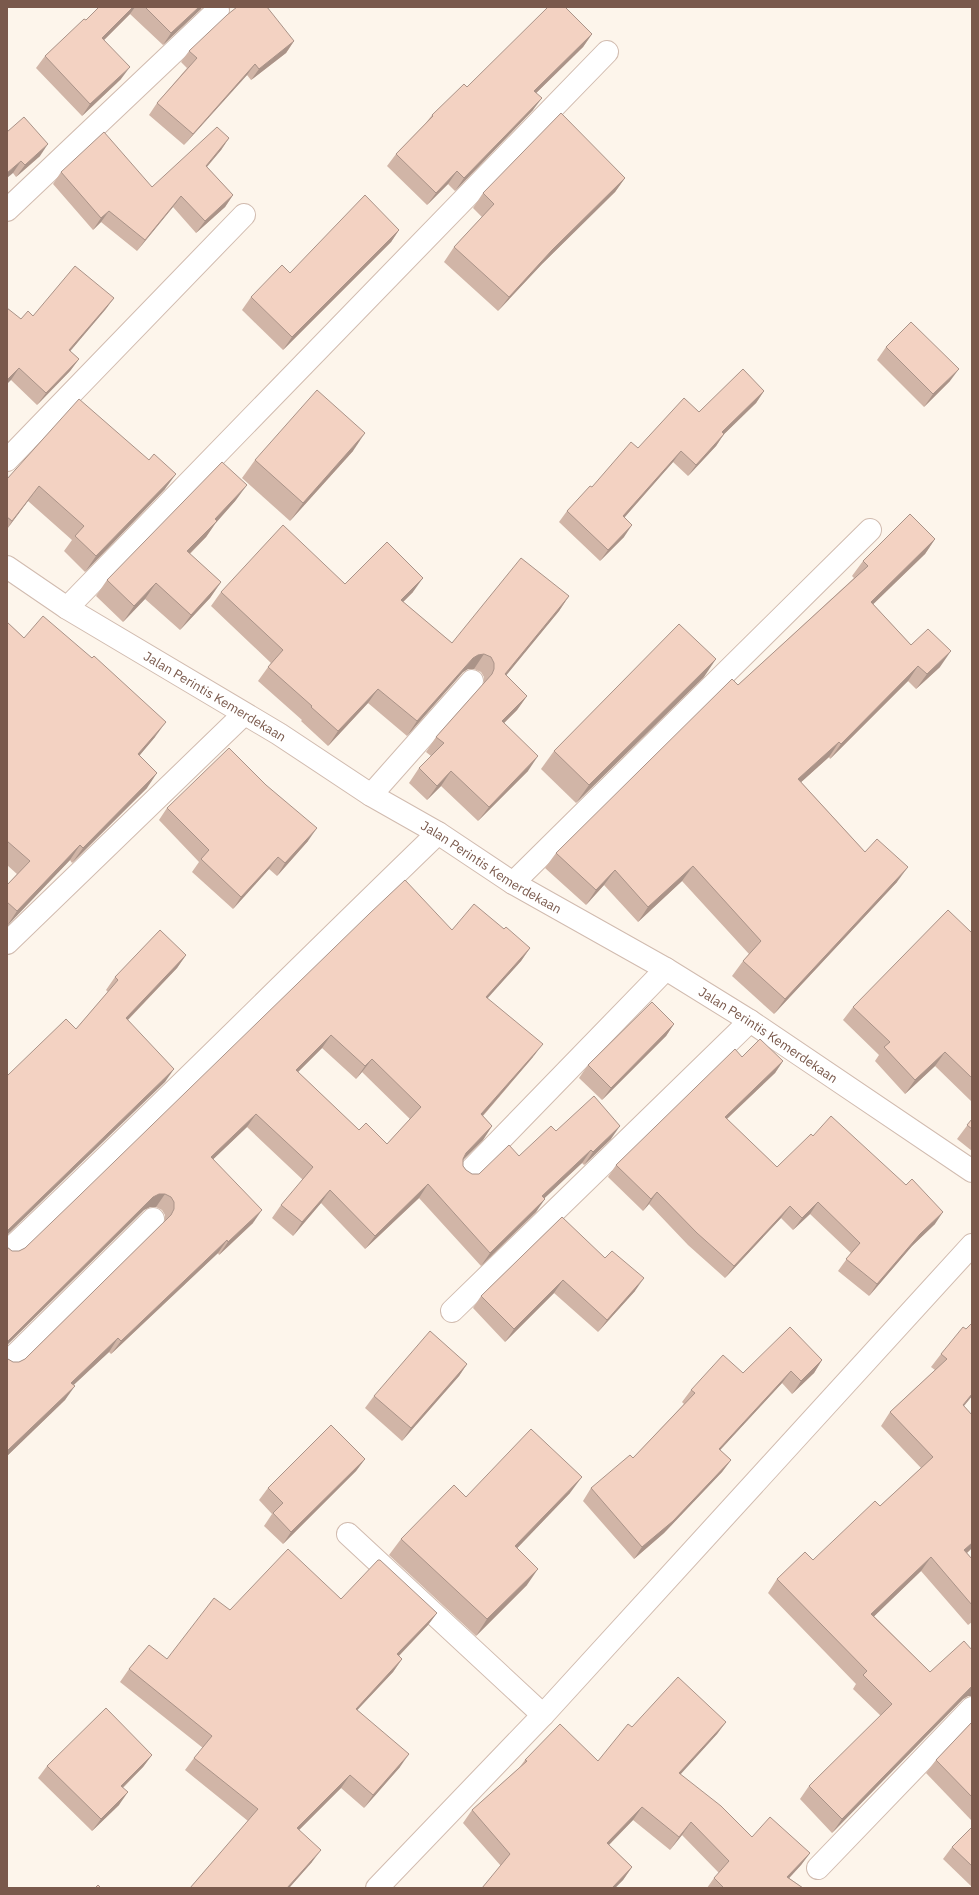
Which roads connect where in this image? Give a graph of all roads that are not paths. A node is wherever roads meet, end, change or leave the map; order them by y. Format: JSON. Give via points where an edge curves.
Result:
{"nodes":[{"id":1,"x":218,"y":10,"type":"dead end"},
{"id":2,"x":607,"y":52,"type":"dead end"},
{"id":3,"x":7,"y":210,"type":"edge"},
{"id":4,"x":244,"y":215,"type":"dead end"},
{"id":5,"x":7,"y":460,"type":"edge"},
{"id":6,"x":870,"y":530,"type":"dead end"},
{"id":7,"x":7,"y":567,"type":"edge"},
{"id":8,"x":67,"y":608,"type":"junction"},
{"id":9,"x":472,"y":681,"type":"dead end"},
{"id":10,"x":244,"y":714,"type":"junction"},
{"id":11,"x":372,"y":795,"type":"junction"},
{"id":12,"x":438,"y":833,"type":"junction"},
{"id":13,"x":513,"y":883,"type":"junction"},
{"id":14,"x":7,"y":943,"type":"edge"},
{"id":15,"x":666,"y":969,"type":"junction"},
{"id":16,"x":750,"y":1021,"type":"junction"},
{"id":17,"x":972,"y":1171,"type":"edge"},
{"id":18,"x":466,"y":1174,"type":"edge"},
{"id":19,"x":152,"y":1219,"type":"dead end"},
{"id":20,"x":972,"y":1245,"type":"edge"},
{"id":21,"x":7,"y":1252,"type":"edge"},
{"id":22,"x":452,"y":1310,"type":"dead end"},
{"id":23,"x":7,"y":1363,"type":"edge"},
{"id":24,"x":348,"y":1534,"type":"dead end"},
{"id":25,"x":972,"y":1708,"type":"edge"},
{"id":26,"x":543,"y":1715,"type":"junction"},
{"id":27,"x":818,"y":1868,"type":"dead end"},
{"id":28,"x":376,"y":1888,"type":"edge"}],
"edges":[{"from":1,"to":3,"type":"street"},
{"from":2,"to":8,"type":"street"},
{"from":4,"to":5,"type":"street"},
{"from":6,"to":13,"type":"street"},
{"from":7,"to":8,"type":"street","name":"Jalan Perintis Kemerdekaan"},
{"from":8,"to":10,"type":"street","name":"Jalan Perintis Kemerdekaan"},
{"from":9,"to":11,"type":"street"},
{"from":10,"to":11,"type":"street","name":"Jalan Perintis Kemerdekaan"},
{"from":10,"to":14,"type":"street"},
{"from":11,"to":12,"type":"street","name":"Jalan Perintis Kemerdekaan"},
{"from":12,"to":13,"type":"street","name":"Jalan Perintis Kemerdekaan"},
{"from":12,"to":21,"type":"street","via":[[137,1129]]},
{"from":13,"to":15,"type":"street","name":"Jalan Perintis Kemerdekaan"},
{"from":15,"to":16,"type":"street","name":"Jalan Perintis Kemerdekaan"},
{"from":15,"to":18,"type":"street"},
{"from":16,"to":17,"type":"street","name":"Jalan Perintis Kemerdekaan"},
{"from":16,"to":22,"type":"street"},
{"from":19,"to":23,"type":"street"},
{"from":20,"to":26,"type":"street"},
{"from":24,"to":26,"type":"street"},
{"from":25,"to":27,"type":"street"},
{"from":26,"to":28,"type":"street"}]}
